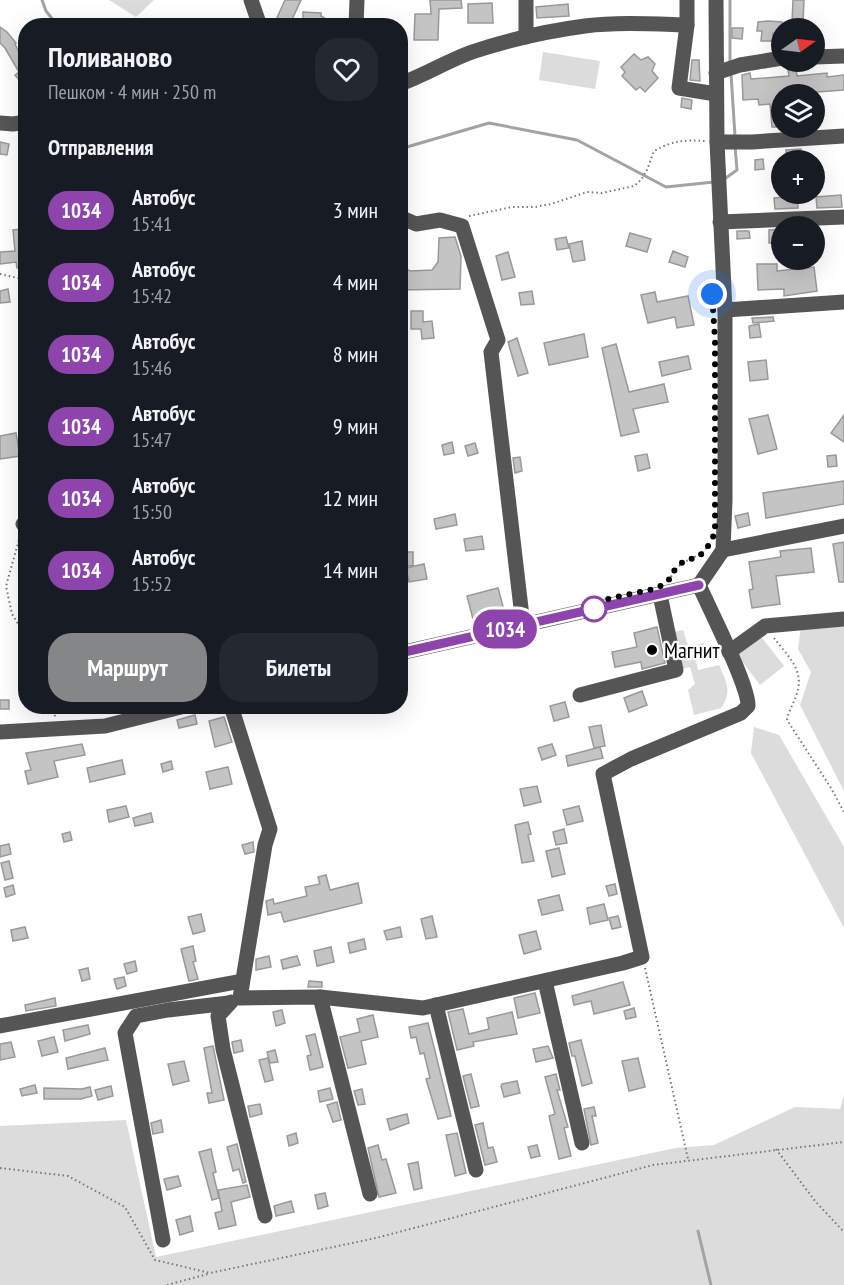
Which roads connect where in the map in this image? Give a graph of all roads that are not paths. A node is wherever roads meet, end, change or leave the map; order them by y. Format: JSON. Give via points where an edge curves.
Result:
{"nodes":[{"id":1,"x":251,"y":0,"type":"edge"},
{"id":2,"x":357,"y":0,"type":"edge"},
{"id":3,"x":526,"y":0,"type":"edge"},
{"id":4,"x":687,"y":0,"type":"edge"},
{"id":5,"x":716,"y":0,"type":"edge"},
{"id":6,"x":257,"y":18,"type":"edge"},
{"id":7,"x":356,"y":18,"type":"edge"},
{"id":8,"x":687,"y":25,"type":"junction"},
{"id":9,"x":526,"y":37,"type":"junction"},
{"id":10,"x":844,"y":56,"type":"edge"},
{"id":11,"x":825,"y":57,"type":"edge"},
{"id":12,"x":771,"y":60,"type":"edge"},
{"id":13,"x":716,"y":73,"type":"junction"},
{"id":14,"x":408,"y":81,"type":"edge"},
{"id":15,"x":716,"y":94,"type":"junction"},
{"id":16,"x":0,"y":123,"type":"edge"},
{"id":17,"x":18,"y":123,"type":"edge"},
{"id":18,"x":844,"y":136,"type":"edge"},
{"id":19,"x":717,"y":142,"type":"junction"},
{"id":20,"x":844,"y":217,"type":"edge"},
{"id":21,"x":408,"y":220,"type":"edge"},
{"id":22,"x":720,"y":222,"type":"junction"},
{"id":23,"x":844,"y":302,"type":"edge"},
{"id":24,"x":726,"y":310,"type":"junction"},
{"id":25,"x":844,"y":526,"type":"edge"},
{"id":26,"x":717,"y":546,"type":"junction"},
{"id":27,"x":699,"y":585,"type":"junction"},
{"id":28,"x":662,"y":589,"type":"junction"},
{"id":29,"x":844,"y":619,"type":"edge"},
{"id":30,"x":523,"y":624,"type":"junction"},
{"id":31,"x":408,"y":651,"type":"edge"},
{"id":32,"x":729,"y":652,"type":"junction"},
{"id":33,"x":580,"y":695,"type":"dead end"},
{"id":34,"x":153,"y":714,"type":"edge"},
{"id":35,"x":234,"y":714,"type":"edge"},
{"id":36,"x":0,"y":732,"type":"edge"},
{"id":37,"x":242,"y":981,"type":"junction"},
{"id":38,"x":544,"y":981,"type":"junction"},
{"id":39,"x":320,"y":997,"type":"junction"},
{"id":40,"x":234,"y":1001,"type":"junction"},
{"id":41,"x":436,"y":1005,"type":"junction"},
{"id":42,"x":136,"y":1016,"type":"junction"},
{"id":43,"x":0,"y":1026,"type":"edge"},
{"id":44,"x":0,"y":1035,"type":"edge"},
{"id":45,"x":582,"y":1143,"type":"dead end"},
{"id":46,"x":476,"y":1170,"type":"dead end"},
{"id":47,"x":370,"y":1194,"type":"dead end"},
{"id":48,"x":265,"y":1216,"type":"dead end"},
{"id":49,"x":163,"y":1240,"type":"dead end"}],
"edges":[{"from":1,"to":6,"type":"street"},
{"from":2,"to":7,"type":"street"},
{"from":3,"to":9,"type":"street"},
{"from":4,"to":8,"type":"street"},
{"from":5,"to":13,"type":"street"},
{"from":8,"to":9,"type":"street","via":[[586,26]]},
{"from":8,"to":15,"type":"street","via":[[679,88]]},
{"from":9,"to":14,"type":"street","via":[[474,51]]},
{"from":10,"to":11,"type":"street"},
{"from":12,"to":13,"type":"street"},
{"from":13,"to":15,"type":"street"},
{"from":15,"to":19,"type":"street"},
{"from":16,"to":17,"type":"street"},
{"from":18,"to":19,"type":"street"},
{"from":19,"to":22,"type":"street"},
{"from":20,"to":22,"type":"street"},
{"from":21,"to":30,"type":"street","via":[[417,224],[440,220],[462,226],[498,340],[491,352]]},
{"from":22,"to":24,"type":"street"},
{"from":23,"to":24,"type":"street"},
{"from":24,"to":26,"type":"street"},
{"from":25,"to":26,"type":"street"},
{"from":26,"to":27,"type":"street"},
{"from":27,"to":28,"type":"street"},
{"from":27,"to":32,"type":"street"},
{"from":28,"to":30,"type":"street"},
{"from":28,"to":33,"type":"street","via":[[676,670]]},
{"from":29,"to":32,"type":"street","via":[[765,626]]},
{"from":30,"to":31,"type":"street"},
{"from":32,"to":38,"type":"street","via":[[748,699],[748,706],[741,713],[603,774],[642,957]]},
{"from":34,"to":36,"type":"street","via":[[105,726]]},
{"from":35,"to":37,"type":"street","via":[[270,829]]},
{"from":37,"to":40,"type":"street"},
{"from":37,"to":43,"type":"street"},
{"from":38,"to":41,"type":"street"},
{"from":38,"to":45,"type":"street"},
{"from":39,"to":40,"type":"street"},
{"from":39,"to":41,"type":"street","via":[[423,1008]]},
{"from":39,"to":47,"type":"street"},
{"from":40,"to":42,"type":"street"},
{"from":40,"to":48,"type":"street","via":[[218,1016]]},
{"from":41,"to":46,"type":"street"},
{"from":42,"to":44,"type":"street","via":[[131,1010]]},
{"from":42,"to":49,"type":"street","via":[[125,1033]]}]}
